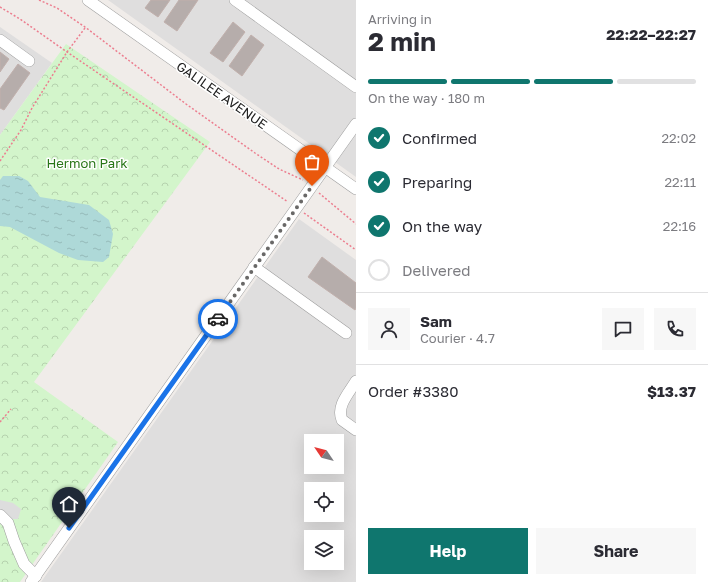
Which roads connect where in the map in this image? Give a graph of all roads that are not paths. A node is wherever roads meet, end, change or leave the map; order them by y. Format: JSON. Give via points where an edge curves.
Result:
{"nodes":[{"id":1,"x":88,"y":0,"type":"edge"},
{"id":2,"x":235,"y":0,"type":"edge"},
{"id":3,"x":102,"y":4,"type":"edge"},
{"id":4,"x":0,"y":40,"type":"edge"},
{"id":5,"x":29,"y":61,"type":"dead end"},
{"id":6,"x":356,"y":87,"type":"edge"},
{"id":7,"x":356,"y":124,"type":"edge"},
{"id":8,"x":325,"y":167,"type":"junction"},
{"id":9,"x":356,"y":189,"type":"edge"},
{"id":10,"x":254,"y":267,"type":"junction"},
{"id":11,"x":346,"y":333,"type":"dead end"},
{"id":12,"x":356,"y":381,"type":"edge"},
{"id":13,"x":356,"y":430,"type":"edge"},
{"id":14,"x":0,"y":515,"type":"edge"},
{"id":15,"x":33,"y":579,"type":"edge"}],
"edges":[{"from":1,"to":3,"type":"street","name":"GALILEE AVENUE"},
{"from":2,"to":6,"type":"street"},
{"from":3,"to":8,"type":"street","name":"GALILEE AVENUE"},
{"from":4,"to":5,"type":"street"},
{"from":7,"to":8,"type":"street"},
{"from":8,"to":9,"type":"street","name":"GALILEE AVENUE"},
{"from":8,"to":10,"type":"street"},
{"from":10,"to":11,"type":"street"},
{"from":10,"to":15,"type":"street"},
{"from":12,"to":13,"type":"street","via":[[340,409],[340,418]]},
{"from":14,"to":15,"type":"street","via":[[8,523],[24,564]]}]}
